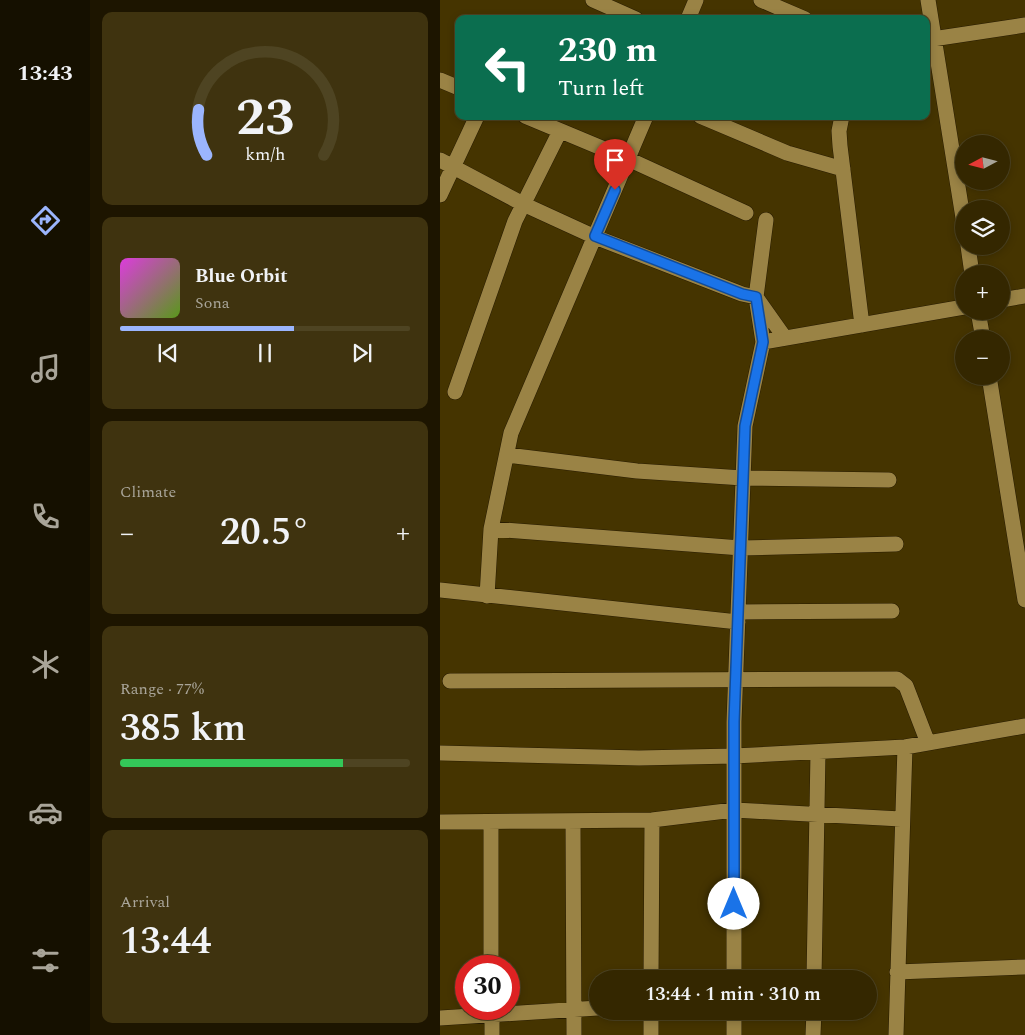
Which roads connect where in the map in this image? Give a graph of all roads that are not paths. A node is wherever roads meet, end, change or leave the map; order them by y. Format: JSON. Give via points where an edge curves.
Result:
{"nodes":[{"id":1,"x":593,"y":0,"type":"edge"},
{"id":2,"x":696,"y":0,"type":"edge"},
{"id":3,"x":761,"y":0,"type":"edge"},
{"id":4,"x":928,"y":0,"type":"edge"},
{"id":5,"x":627,"y":15,"type":"edge"},
{"id":6,"x":690,"y":15,"type":"edge"},
{"id":7,"x":796,"y":15,"type":"edge"},
{"id":8,"x":929,"y":15,"type":"edge"},
{"id":9,"x":1025,"y":25,"type":"edge"},
{"id":10,"x":930,"y":39,"type":"edge"},
{"id":11,"x":440,"y":80,"type":"edge"},
{"id":12,"x":455,"y":86,"type":"edge"},
{"id":13,"x":474,"y":120,"type":"edge"},
{"id":14,"x":534,"y":120,"type":"edge"},
{"id":15,"x":644,"y":120,"type":"edge"},
{"id":16,"x":709,"y":120,"type":"edge"},
{"id":17,"x":841,"y":120,"type":"edge"},
{"id":18,"x":560,"y":131,"type":"junction"},
{"id":19,"x":628,"y":159,"type":"junction"},
{"id":20,"x":446,"y":164,"type":"edge"},
{"id":21,"x":843,"y":169,"type":"junction"},
{"id":22,"x":440,"y":195,"type":"edge"},
{"id":23,"x":960,"y":200,"type":"edge"},
{"id":24,"x":523,"y":204,"type":"junction"},
{"id":25,"x":746,"y":213,"type":"dead end"},
{"id":26,"x":766,"y":220,"type":"dead end"},
{"id":27,"x":595,"y":236,"type":"junction"},
{"id":28,"x":1025,"y":296,"type":"edge"},
{"id":29,"x":756,"y":297,"type":"junction"},
{"id":30,"x":1010,"y":298,"type":"edge"},
{"id":31,"x":955,"y":308,"type":"edge"},
{"id":32,"x":862,"y":324,"type":"junction"},
{"id":33,"x":785,"y":338,"type":"junction"},
{"id":34,"x":763,"y":342,"type":"junction"},
{"id":35,"x":991,"y":385,"type":"edge"},
{"id":36,"x":455,"y":392,"type":"dead end"},
{"id":37,"x":507,"y":455,"type":"junction"},
{"id":38,"x":743,"y":478,"type":"junction"},
{"id":39,"x":889,"y":480,"type":"dead end"},
{"id":40,"x":492,"y":529,"type":"junction"},
{"id":41,"x":896,"y":544,"type":"dead end"},
{"id":42,"x":1021,"y":546,"type":"edge"},
{"id":43,"x":741,"y":548,"type":"junction"},
{"id":44,"x":440,"y":590,"type":"edge"},
{"id":45,"x":487,"y":596,"type":"junction"},
{"id":46,"x":1025,"y":600,"type":"edge"},
{"id":47,"x":892,"y":611,"type":"dead end"},
{"id":48,"x":738,"y":617,"type":"junction"},
{"id":49,"x":736,"y":680,"type":"junction"},
{"id":50,"x":450,"y":681,"type":"dead end"},
{"id":51,"x":1025,"y":726,"type":"edge"},
{"id":52,"x":928,"y":743,"type":"junction"},
{"id":53,"x":905,"y":747,"type":"junction"},
{"id":54,"x":818,"y":752,"type":"junction"},
{"id":55,"x":440,"y":753,"type":"edge"},
{"id":56,"x":734,"y":756,"type":"junction"},
{"id":57,"x":734,"y":810,"type":"junction"},
{"id":58,"x":817,"y":816,"type":"junction"},
{"id":59,"x":901,"y":819,"type":"junction"},
{"id":60,"x":652,"y":820,"type":"junction"},
{"id":61,"x":573,"y":821,"type":"junction"},
{"id":62,"x":440,"y":822,"type":"edge"},
{"id":63,"x":491,"y":823,"type":"junction"},
{"id":64,"x":491,"y":955,"type":"edge"},
{"id":65,"x":1025,"y":966,"type":"edge"},
{"id":66,"x":651,"y":970,"type":"edge"},
{"id":67,"x":734,"y":970,"type":"edge"},
{"id":68,"x":814,"y":970,"type":"edge"},
{"id":69,"x":898,"y":972,"type":"junction"},
{"id":70,"x":589,"y":1009,"type":"edge"},
{"id":71,"x":574,"y":1010,"type":"junction"},
{"id":72,"x":520,"y":1011,"type":"edge"},
{"id":73,"x":455,"y":1016,"type":"edge"},
{"id":74,"x":440,"y":1018,"type":"edge"},
{"id":75,"x":492,"y":1020,"type":"edge"},
{"id":76,"x":651,"y":1020,"type":"edge"},
{"id":77,"x":734,"y":1020,"type":"edge"},
{"id":78,"x":814,"y":1020,"type":"edge"},
{"id":79,"x":492,"y":1035,"type":"edge"},
{"id":80,"x":574,"y":1035,"type":"edge"},
{"id":81,"x":651,"y":1035,"type":"edge"},
{"id":82,"x":734,"y":1035,"type":"edge"},
{"id":83,"x":813,"y":1035,"type":"edge"},
{"id":84,"x":896,"y":1035,"type":"edge"}],
"edges":[{"from":1,"to":5,"type":"street"},
{"from":2,"to":6,"type":"street"},
{"from":3,"to":7,"type":"street"},
{"from":4,"to":8,"type":"street"},
{"from":9,"to":10,"type":"street"},
{"from":10,"to":23,"type":"street"},
{"from":11,"to":12,"type":"street"},
{"from":13,"to":20,"type":"street"},
{"from":14,"to":18,"type":"street"},
{"from":15,"to":19,"type":"street"},
{"from":16,"to":21,"type":"street","via":[[787,153]]},
{"from":17,"to":21,"type":"street","via":[[839,131]]},
{"from":18,"to":19,"type":"street"},
{"from":18,"to":24,"type":"street"},
{"from":19,"to":25,"type":"street"},
{"from":19,"to":27,"type":"street"},
{"from":20,"to":22,"type":"street"},
{"from":20,"to":24,"type":"street"},
{"from":21,"to":32,"type":"street"},
{"from":24,"to":27,"type":"street"},
{"from":24,"to":36,"type":"street"},
{"from":26,"to":29,"type":"street"},
{"from":27,"to":29,"type":"street"},
{"from":27,"to":37,"type":"street","via":[[511,433]]},
{"from":28,"to":30,"type":"street"},
{"from":29,"to":33,"type":"street"},
{"from":29,"to":34,"type":"street"},
{"from":31,"to":32,"type":"street"},
{"from":32,"to":33,"type":"street"},
{"from":33,"to":34,"type":"street"},
{"from":34,"to":38,"type":"street","via":[[745,426]]},
{"from":35,"to":42,"type":"street"},
{"from":37,"to":38,"type":"street"},
{"from":37,"to":40,"type":"street"},
{"from":38,"to":39,"type":"street"},
{"from":38,"to":43,"type":"street"},
{"from":40,"to":43,"type":"street"},
{"from":40,"to":45,"type":"street"},
{"from":41,"to":43,"type":"street"},
{"from":42,"to":46,"type":"street"},
{"from":43,"to":48,"type":"street"},
{"from":44,"to":45,"type":"street"},
{"from":45,"to":48,"type":"street"},
{"from":47,"to":48,"type":"street"},
{"from":48,"to":49,"type":"street"},
{"from":49,"to":50,"type":"street"},
{"from":49,"to":52,"type":"street","via":[[897,679],[906,686]]},
{"from":49,"to":56,"type":"street"},
{"from":51,"to":52,"type":"street"},
{"from":52,"to":53,"type":"street"},
{"from":53,"to":54,"type":"street"},
{"from":53,"to":59,"type":"street"},
{"from":54,"to":56,"type":"street"},
{"from":54,"to":58,"type":"street"},
{"from":55,"to":56,"type":"street","via":[[639,758]]},
{"from":56,"to":57,"type":"street"},
{"from":57,"to":58,"type":"street"},
{"from":57,"to":60,"type":"street"},
{"from":57,"to":67,"type":"street"},
{"from":58,"to":59,"type":"street"},
{"from":58,"to":68,"type":"street"},
{"from":59,"to":69,"type":"street"},
{"from":60,"to":61,"type":"street"},
{"from":60,"to":66,"type":"street"},
{"from":61,"to":63,"type":"street"},
{"from":61,"to":71,"type":"street"},
{"from":62,"to":63,"type":"street"},
{"from":63,"to":64,"type":"street"},
{"from":65,"to":69,"type":"street"},
{"from":69,"to":84,"type":"street"},
{"from":70,"to":71,"type":"street"},
{"from":71,"to":72,"type":"street"},
{"from":71,"to":80,"type":"street"},
{"from":73,"to":74,"type":"street"},
{"from":75,"to":79,"type":"street"},
{"from":76,"to":81,"type":"street"},
{"from":77,"to":82,"type":"street"},
{"from":78,"to":83,"type":"street"}]}
